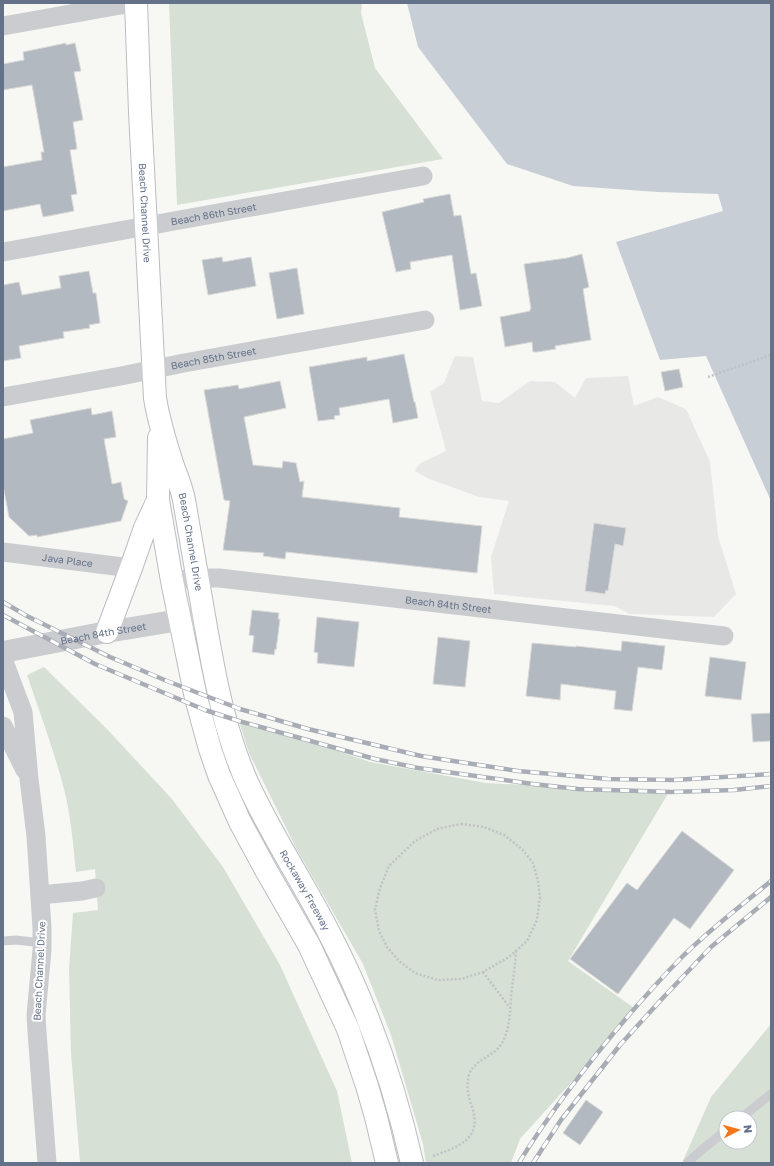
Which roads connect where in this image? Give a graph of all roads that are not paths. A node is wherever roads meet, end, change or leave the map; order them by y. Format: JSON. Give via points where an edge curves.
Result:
{"nodes":[{"id":1,"x":132,"y":3,"type":"edge"},
{"id":2,"x":136,"y":3,"type":"edge"},
{"id":3,"x":3,"y":26,"type":"edge"},
{"id":4,"x":423,"y":176,"type":"dead end"},
{"id":5,"x":147,"y":225,"type":"junction"},
{"id":6,"x":3,"y":252,"type":"edge"},
{"id":7,"x":425,"y":320,"type":"dead end"},
{"id":8,"x":153,"y":369,"type":"junction"},
{"id":9,"x":3,"y":397,"type":"edge"},
{"id":10,"x":159,"y":422,"type":"junction"},
{"id":11,"x":158,"y":500,"type":"junction"},
{"id":12,"x":3,"y":552,"type":"edge"},
{"id":13,"x":131,"y":568,"type":"junction"},
{"id":14,"x":197,"y":578,"type":"junction"},
{"id":15,"x":172,"y":581,"type":"junction"},
{"id":16,"x":204,"y":616,"type":"junction"},
{"id":17,"x":180,"y":619,"type":"junction"},
{"id":18,"x":107,"y":632,"type":"junction"},
{"id":19,"x":724,"y":636,"type":"dead end"},
{"id":20,"x":3,"y":652,"type":"edge"},
{"id":21,"x":3,"y":659,"type":"edge"},
{"id":22,"x":3,"y":726,"type":"edge"},
{"id":23,"x":29,"y":779,"type":"junction"},
{"id":24,"x":96,"y":888,"type":"dead end"},
{"id":25,"x":40,"y":895,"type":"junction"},
{"id":26,"x":3,"y":941,"type":"edge"},
{"id":27,"x":42,"y":943,"type":"junction"},
{"id":28,"x":771,"y":1094,"type":"edge"},
{"id":29,"x":751,"y":1110,"type":"edge"},
{"id":30,"x":718,"y":1137,"type":"edge"},
{"id":31,"x":420,"y":1160,"type":"edge"},
{"id":32,"x":47,"y":1163,"type":"edge"},
{"id":33,"x":388,"y":1163,"type":"edge"},
{"id":34,"x":687,"y":1163,"type":"edge"}],
"edges":[{"from":1,"to":3,"type":"street"},
{"from":2,"to":5,"type":"main road","name":"Beach Channel Drive"},
{"from":4,"to":5,"type":"street","name":"Beach 86th Street"},
{"from":5,"to":6,"type":"street","name":"Beach 86th Street"},
{"from":5,"to":8,"type":"main road","name":"Beach Channel Drive"},
{"from":7,"to":8,"type":"street","name":"Beach 85th Street"},
{"from":8,"to":9,"type":"street","name":"Beach 85th Street"},
{"from":8,"to":10,"type":"main road","name":"Beach Channel Drive"},
{"from":10,"to":11,"type":"main road","name":"Beach Channel Drive"},
{"from":10,"to":14,"type":"main road","name":"Beach Channel Drive","via":[[183,497]]},
{"from":11,"to":13,"type":"main road"},
{"from":11,"to":15,"type":"main road","name":"Beach Channel Drive"},
{"from":12,"to":13,"type":"street","name":"Java Place"},
{"from":13,"to":18,"type":"main road"},
{"from":14,"to":15,"type":"street","name":"Beach 84th Street"},
{"from":14,"to":16,"type":"main road","name":"Beach Channel Drive"},
{"from":14,"to":19,"type":"street","name":"Beach 84th Street","via":[[225,579]]},
{"from":15,"to":17,"type":"main road","name":"Beach Channel Drive"},
{"from":16,"to":17,"type":"street","name":"Beach 84th Street"},
{"from":16,"to":31,"type":"main road","name":"Rockaway Freeway","via":[[222,706],[237,756],[258,806],[328,931],[362,1004],[383,1058],[400,1114]]},
{"from":17,"to":18,"type":"street","name":"Beach 84th Street"},
{"from":17,"to":33,"type":"main road","via":[[201,718],[219,775],[240,822],[309,945],[348,1029]]},
{"from":18,"to":20,"type":"street","name":"Beach 84th Street"},
{"from":21,"to":23,"type":"street","name":"Beach Channel Drive","via":[[23,712]]},
{"from":22,"to":23,"type":"street","name":"Beach Channel Drive"},
{"from":23,"to":25,"type":"street","name":"Beach Channel Drive"},
{"from":24,"to":25,"type":"street"},
{"from":25,"to":27,"type":"street","name":"Beach Channel Drive"},
{"from":26,"to":27,"type":"lane"},
{"from":27,"to":32,"type":"street","name":"Beach Channel Drive","via":[[36,1026]]},
{"from":28,"to":29,"type":"lane"},
{"from":30,"to":34,"type":"lane"}]}
